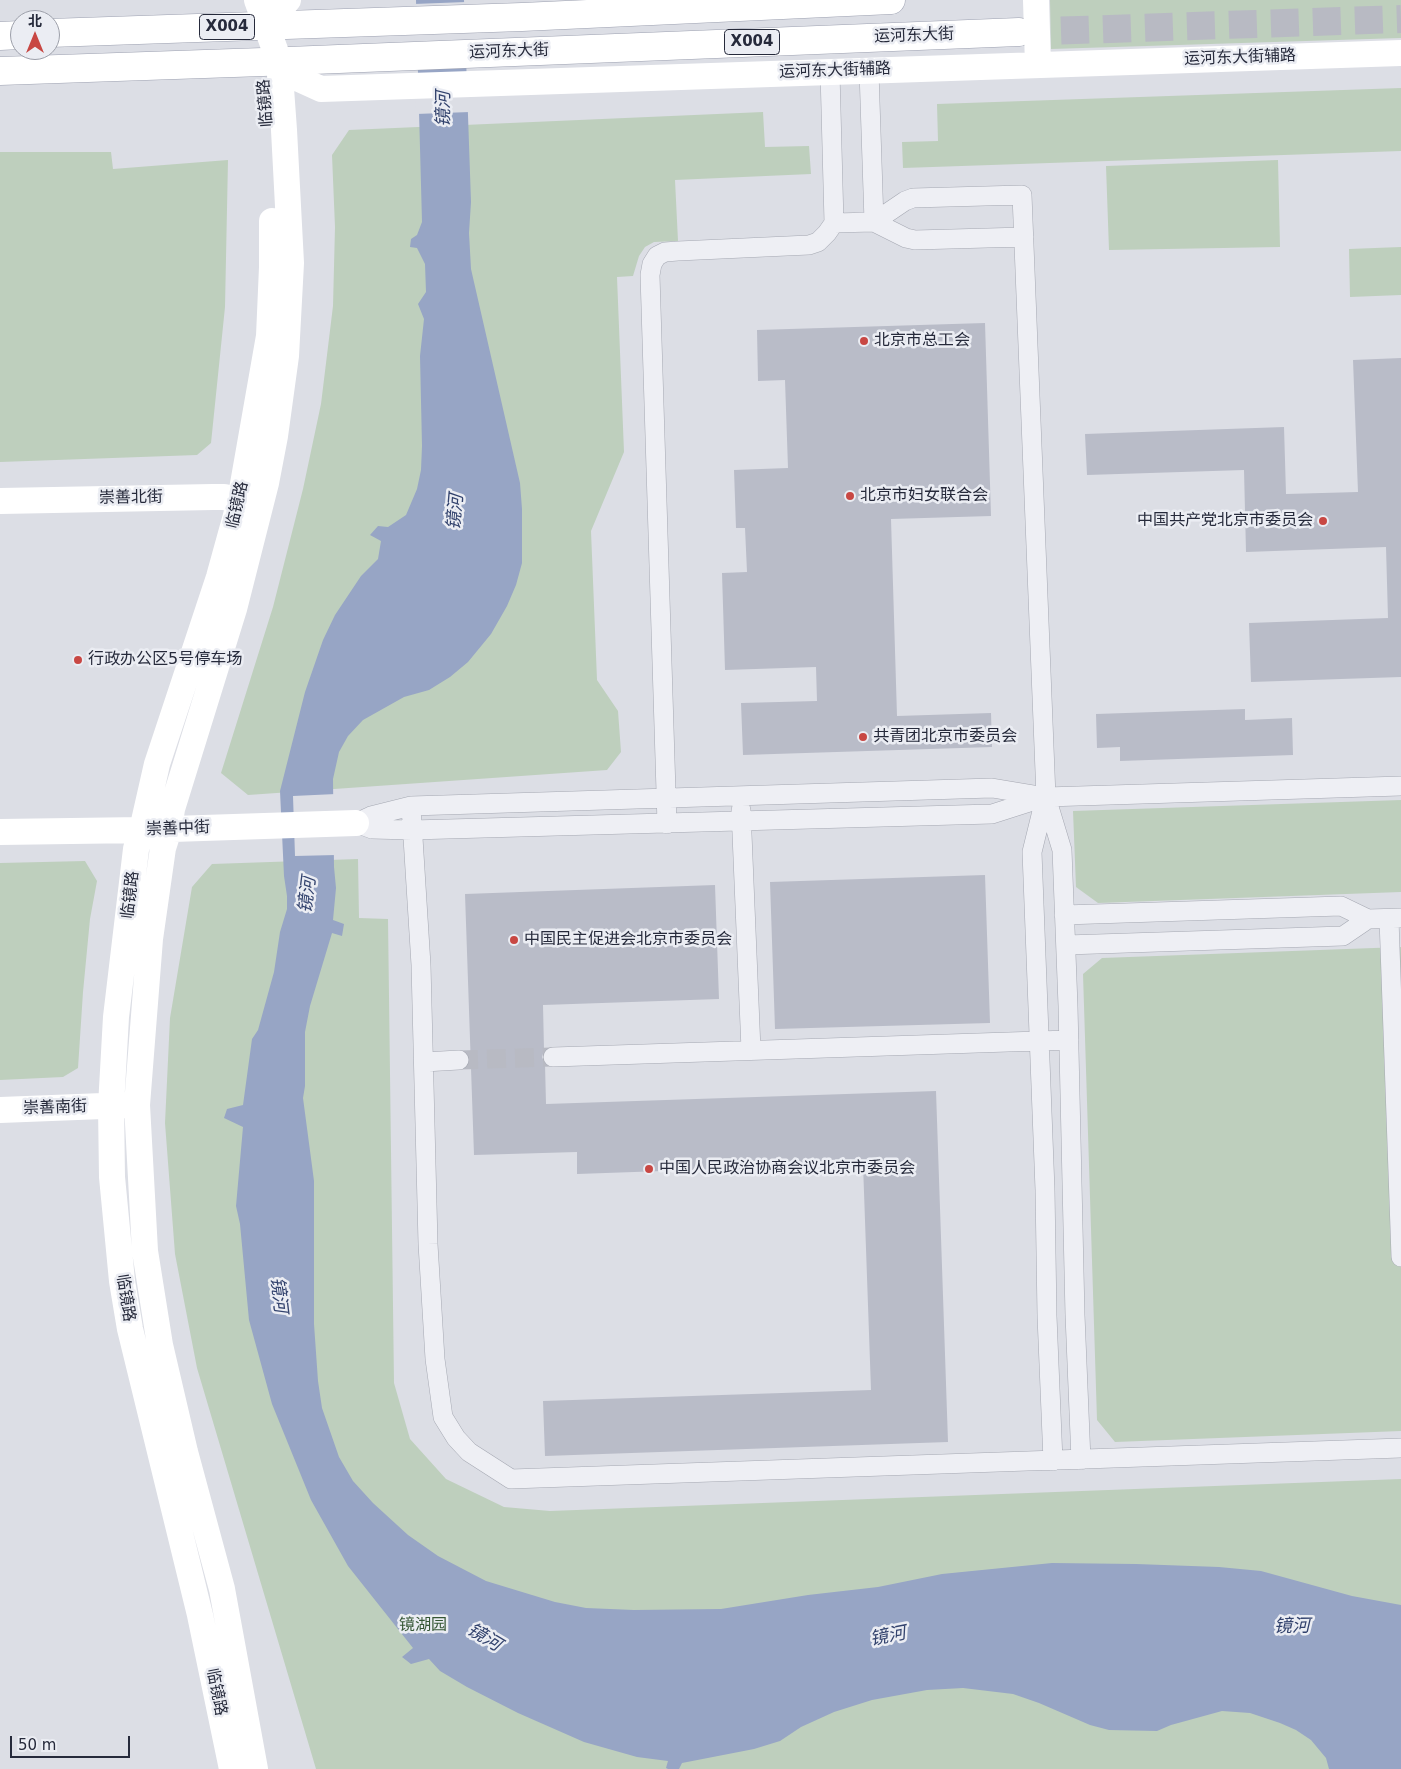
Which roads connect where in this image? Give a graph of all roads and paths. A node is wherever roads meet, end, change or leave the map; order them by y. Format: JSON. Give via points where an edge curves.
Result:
{"nodes":[{"id":1,"x":257,"y":0,"type":"edge"},
{"id":2,"x":288,"y":0,"type":"edge"},
{"id":3,"x":891,"y":0,"type":"edge"},
{"id":4,"x":1036,"y":0,"type":"edge"},
{"id":5,"x":266,"y":25,"type":"junction"},
{"id":6,"x":1019,"y":32,"type":"tunnel mouth"},
{"id":7,"x":60,"y":34,"type":"edge"},
{"id":8,"x":1401,"y":53,"type":"edge"},
{"id":9,"x":271,"y":62,"type":"junction"},
{"id":10,"x":1038,"y":65,"type":"junction"},
{"id":11,"x":869,"y":70,"type":"junction"},
{"id":12,"x":0,"y":71,"type":"edge"},
{"id":13,"x":830,"y":72,"type":"junction"},
{"id":14,"x":874,"y":222,"type":"junction"},
{"id":15,"x":834,"y":223,"type":"junction"},
{"id":16,"x":1024,"y":238,"type":"junction"},
{"id":17,"x":0,"y":501,"type":"edge"},
{"id":18,"x":250,"y":503,"type":"junction"},
{"id":19,"x":1401,"y":786,"type":"edge"},
{"id":20,"x":740,"y":796,"type":"junction"},
{"id":21,"x":1046,"y":797,"type":"junction"},
{"id":22,"x":667,"y":798,"type":"junction"},
{"id":23,"x":410,"y":806,"type":"junction"},
{"id":24,"x":741,"y":821,"type":"junction"},
{"id":25,"x":356,"y":823,"type":"junction"},
{"id":26,"x":667,"y":824,"type":"junction"},
{"id":27,"x":169,"y":829,"type":"junction"},
{"id":28,"x":142,"y":830,"type":"junction"},
{"id":29,"x":412,"y":830,"type":"junction"},
{"id":30,"x":0,"y":832,"type":"edge"},
{"id":31,"x":1064,"y":915,"type":"junction"},
{"id":32,"x":1395,"y":918,"type":"edge"},
{"id":33,"x":1368,"y":919,"type":"junction"},
{"id":34,"x":1066,"y":945,"type":"junction"},
{"id":35,"x":1039,"y":1040,"type":"junction"},
{"id":36,"x":1069,"y":1040,"type":"junction"},
{"id":37,"x":751,"y":1050,"type":"junction"},
{"id":38,"x":553,"y":1057,"type":"tunnel mouth"},
{"id":39,"x":459,"y":1060,"type":"tunnel mouth"},
{"id":40,"x":424,"y":1062,"type":"junction"},
{"id":41,"x":137,"y":1104,"type":"junction"},
{"id":42,"x":111,"y":1106,"type":"junction"},
{"id":43,"x":0,"y":1110,"type":"edge"},
{"id":44,"x":1401,"y":1257,"type":"edge"},
{"id":45,"x":1401,"y":1448,"type":"edge"},
{"id":46,"x":1081,"y":1460,"type":"junction"},
{"id":47,"x":1053,"y":1461,"type":"junction"},
{"id":48,"x":232,"y":1769,"type":"edge"},
{"id":49,"x":255,"y":1769,"type":"edge"}],
"edges":[{"from":1,"to":5,"type":"street","name":"临镜路"},
{"from":2,"to":5,"type":"street"},
{"from":3,"to":5,"type":"main road","number":"X004"},
{"from":4,"to":10,"type":"street"},
{"from":5,"to":7,"type":"main road","number":"X004"},
{"from":5,"to":9,"type":"street","name":"临镜路"},
{"from":6,"to":9,"type":"main road","name":"运河东大街","number":"X004"},
{"from":8,"to":10,"type":"street","name":"运河东大街辅路"},
{"from":9,"to":12,"type":"main road","name":"运河东大街","number":"X004"},
{"from":9,"to":13,"type":"street","name":"运河东大街辅路","via":[[322,90]]},
{"from":9,"to":18,"type":"street","name":"临镜路","via":[[269,336]]},
{"from":10,"to":11,"type":"street","name":"运河东大街辅路"},
{"from":11,"to":13,"type":"street","name":"运河东大街辅路"},
{"from":11,"to":14,"type":"street"},
{"from":13,"to":15,"type":"street"},
{"from":14,"to":15,"type":"street"},
{"from":14,"to":16,"type":"street","via":[[916,240]]},
{"from":14,"to":16,"type":"street","via":[[913,198],[1022,195]]},
{"from":15,"to":22,"type":"street","via":[[818,242],[809,246],[678,250],[665,252],[652,264]]},
{"from":16,"to":21,"type":"street"},
{"from":17,"to":18,"type":"street","name":"崇善北街","via":[[214,497]]},
{"from":18,"to":27,"type":"street","name":"临镜路","via":[[234,609],[172,808]]},
{"from":18,"to":28,"type":"street","name":"临镜路","via":[[219,577],[158,764]]},
{"from":19,"to":21,"type":"street"},
{"from":20,"to":21,"type":"street","via":[[992,788]]},
{"from":20,"to":22,"type":"street"},
{"from":20,"to":24,"type":"street"},
{"from":21,"to":24,"type":"street","via":[[992,814]]},
{"from":21,"to":31,"type":"street","via":[[1062,850]]},
{"from":21,"to":35,"type":"street","via":[[1032,852]]},
{"from":22,"to":23,"type":"street"},
{"from":22,"to":26,"type":"street"},
{"from":23,"to":25,"type":"street"},
{"from":23,"to":29,"type":"street"},
{"from":24,"to":26,"type":"street"},
{"from":24,"to":37,"type":"street"},
{"from":25,"to":27,"type":"street","name":"崇善中街"},
{"from":25,"to":29,"type":"street","via":[[372,829]]},
{"from":26,"to":29,"type":"street"},
{"from":27,"to":28,"type":"street","name":"崇善中街"},
{"from":27,"to":41,"type":"street","name":"临镜路","via":[[163,848],[150,939]]},
{"from":28,"to":30,"type":"street","name":"崇善中街"},
{"from":28,"to":42,"type":"street","name":"临镜路","via":[[136,849],[116,1017]]},
{"from":29,"to":40,"type":"street","via":[[422,965]]},
{"from":31,"to":33,"type":"street","via":[[1341,906]]},
{"from":31,"to":34,"type":"street"},
{"from":32,"to":33,"type":"street"},
{"from":32,"to":44,"type":"street"},
{"from":33,"to":34,"type":"street","via":[[1342,936]]},
{"from":34,"to":36,"type":"street"},
{"from":35,"to":36,"type":"street"},
{"from":35,"to":37,"type":"street"},
{"from":35,"to":47,"type":"street"},
{"from":36,"to":46,"type":"street"},
{"from":37,"to":38,"type":"street"},
{"from":39,"to":40,"type":"street"},
{"from":40,"to":47,"type":"street","via":[[428,1244],[435,1359],[444,1417],[456,1438],[477,1458],[511,1479]]},
{"from":41,"to":42,"type":"street","name":"崇善南街"},
{"from":41,"to":49,"type":"street","name":"临镜路","via":[[145,1251],[160,1345],[222,1588]]},
{"from":42,"to":43,"type":"street","name":"崇善南街"},
{"from":42,"to":48,"type":"street","name":"临镜路","via":[[112,1177],[130,1329],[200,1615]]},
{"from":45,"to":46,"type":"street"},
{"from":46,"to":47,"type":"street"}]}
